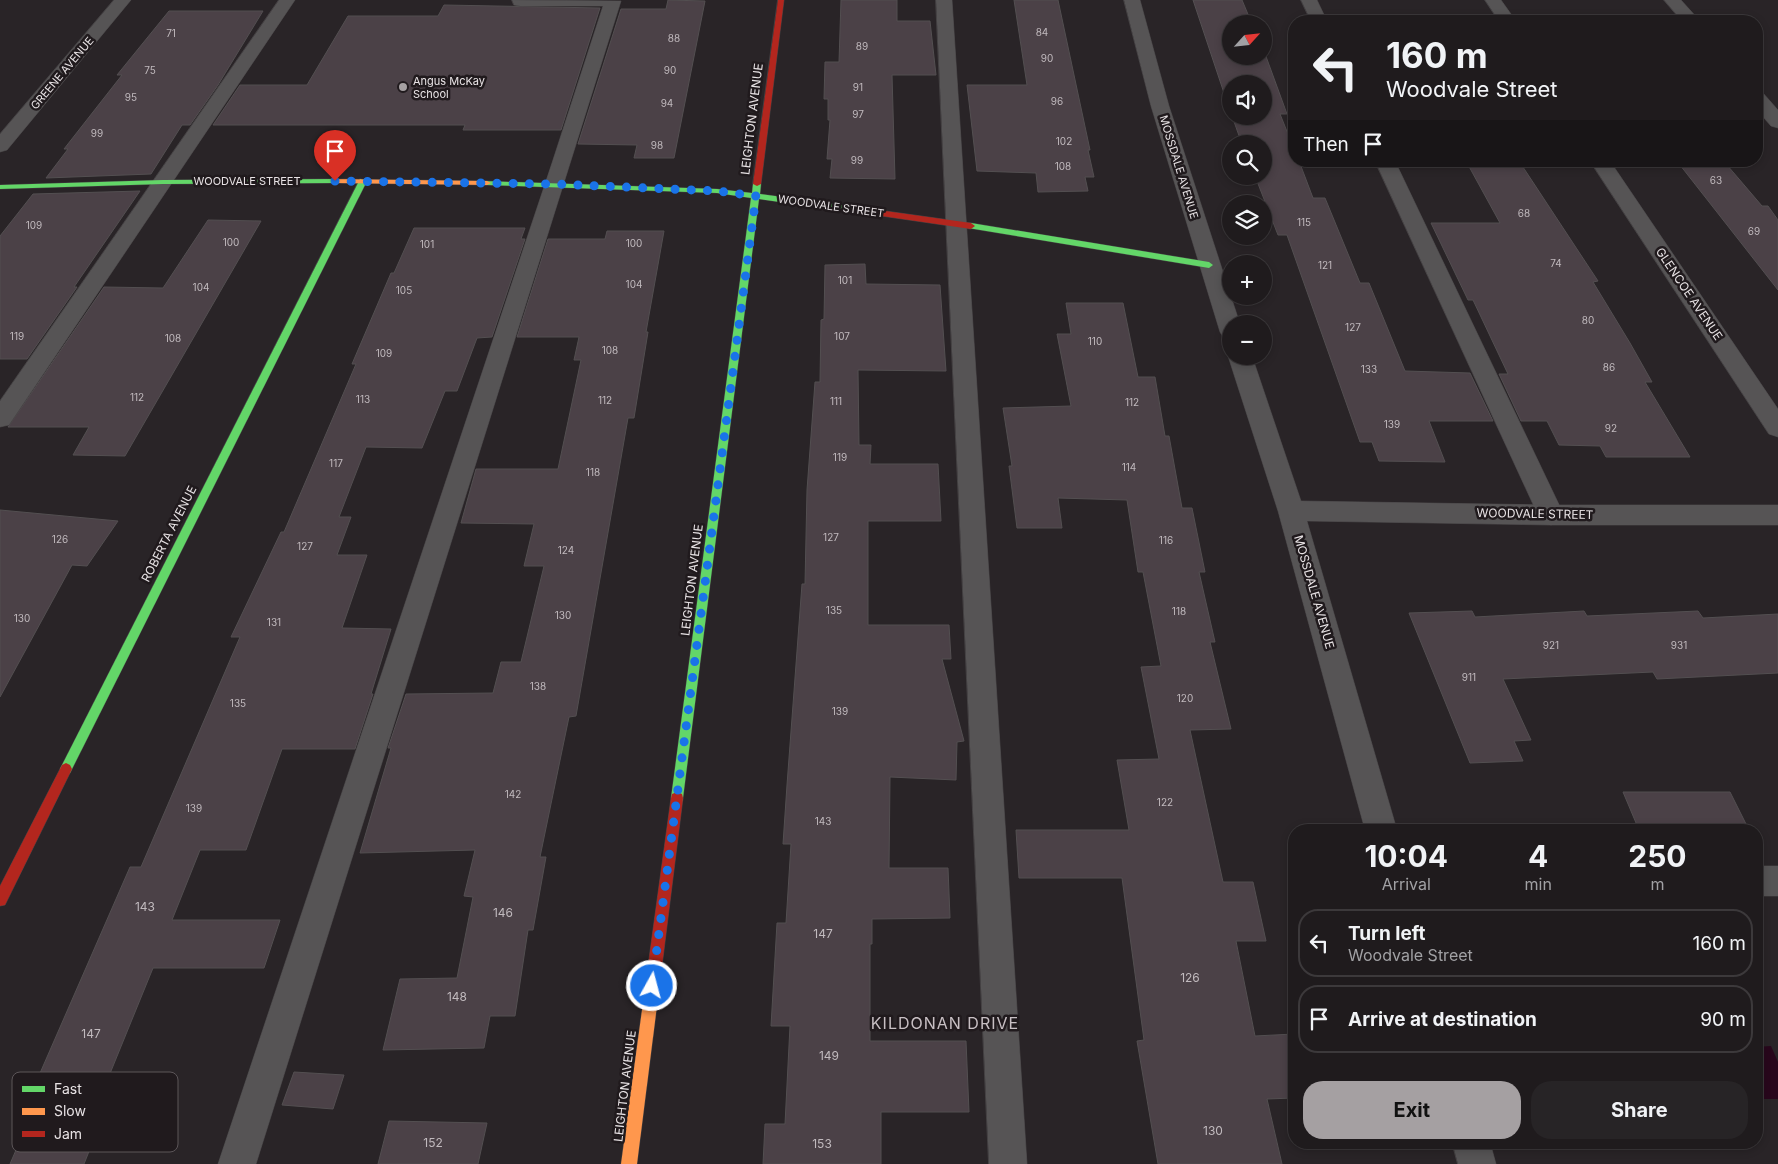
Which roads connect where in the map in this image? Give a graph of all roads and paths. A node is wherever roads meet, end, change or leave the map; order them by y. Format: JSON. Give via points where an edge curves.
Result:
{"nodes":[{"id":1,"x":123,"y":0,"type":"edge"},
{"id":2,"x":287,"y":0,"type":"edge"},
{"id":3,"x":613,"y":0,"type":"edge"},
{"id":4,"x":781,"y":0,"type":"edge"},
{"id":5,"x":944,"y":0,"type":"edge"},
{"id":6,"x":1132,"y":0,"type":"edge"},
{"id":7,"x":1309,"y":0,"type":"edge"},
{"id":8,"x":1493,"y":0,"type":"edge"},
{"id":9,"x":1672,"y":0,"type":"edge"},
{"id":10,"x":520,"y":1,"type":"edge"},
{"id":11,"x":1316,"y":15,"type":"edge"},
{"id":12,"x":1503,"y":15,"type":"edge"},
{"id":13,"x":1686,"y":15,"type":"edge"},
{"id":14,"x":1763,"y":105,"type":"edge"},
{"id":15,"x":1778,"y":122,"type":"edge"},
{"id":16,"x":0,"y":146,"type":"edge"},
{"id":17,"x":1388,"y":167,"type":"edge"},
{"id":18,"x":1604,"y":167,"type":"edge"},
{"id":19,"x":363,"y":181,"type":"junction"},
{"id":20,"x":163,"y":182,"type":"junction"},
{"id":21,"x":554,"y":184,"type":"junction"},
{"id":22,"x":0,"y":187,"type":"edge"},
{"id":23,"x":756,"y":196,"type":"junction"},
{"id":24,"x":956,"y":224,"type":"junction"},
{"id":25,"x":1209,"y":265,"type":"junction"},
{"id":26,"x":1225,"y":315,"type":"edge"},
{"id":27,"x":1243,"y":365,"type":"edge"},
{"id":28,"x":0,"y":419,"type":"edge"},
{"id":29,"x":1778,"y":428,"type":"edge"},
{"id":30,"x":1291,"y":511,"type":"junction"},
{"id":31,"x":1551,"y":515,"type":"junction"},
{"id":32,"x":1778,"y":515,"type":"edge"},
{"id":33,"x":1379,"y":824,"type":"edge"},
{"id":34,"x":1763,"y":881,"type":"edge"},
{"id":35,"x":1778,"y":882,"type":"edge"},
{"id":36,"x":0,"y":900,"type":"edge"},
{"id":37,"x":1473,"y":1149,"type":"edge"},
{"id":38,"x":237,"y":1164,"type":"edge"},
{"id":39,"x":629,"y":1164,"type":"edge"},
{"id":40,"x":1008,"y":1164,"type":"edge"},
{"id":41,"x":1477,"y":1164,"type":"edge"}],
"edges":[{"from":1,"to":16,"type":"street","name":"GREENE AVENUE"},
{"from":2,"to":20,"type":"street"},
{"from":3,"to":10,"type":"street"},
{"from":3,"to":21,"type":"street"},
{"from":4,"to":23,"type":"street","name":"LEIGHTON AVENUE"},
{"from":5,"to":24,"type":"street"},
{"from":6,"to":25,"type":"street","name":"MOSSDALE AVENUE","via":[[1160,106]]},
{"from":7,"to":11,"type":"street"},
{"from":8,"to":12,"type":"street"},
{"from":9,"to":13,"type":"street"},
{"from":14,"to":15,"type":"street"},
{"from":17,"to":31,"type":"street"},
{"from":18,"to":29,"type":"street","name":"GLENCOE AVENUE"},
{"from":19,"to":20,"type":"street","name":"WOODVALE STREET"},
{"from":19,"to":21,"type":"street","name":"WOODVALE STREET"},
{"from":19,"to":36,"type":"street","name":"ROBERTA AVENUE"},
{"from":20,"to":22,"type":"street","name":"WOODVALE STREET"},
{"from":20,"to":28,"type":"street"},
{"from":21,"to":23,"type":"street","name":"WOODVALE STREET","via":[[717,191]]},
{"from":21,"to":38,"type":"street"},
{"from":23,"to":24,"type":"street","name":"WOODVALE STREET"},
{"from":23,"to":39,"type":"street","name":"LEIGHTON AVENUE"},
{"from":24,"to":25,"type":"street","name":"WOODVALE STREET"},
{"from":24,"to":40,"type":"street"},
{"from":25,"to":26,"type":"street","name":"MOSSDALE AVENUE"},
{"from":27,"to":30,"type":"street","name":"MOSSDALE AVENUE"},
{"from":30,"to":31,"type":"street","name":"WOODVALE STREET"},
{"from":30,"to":33,"type":"street","name":"MOSSDALE AVENUE"},
{"from":31,"to":32,"type":"street","name":"WOODVALE STREET"},
{"from":34,"to":35,"type":"street"},
{"from":37,"to":41,"type":"street"}]}
